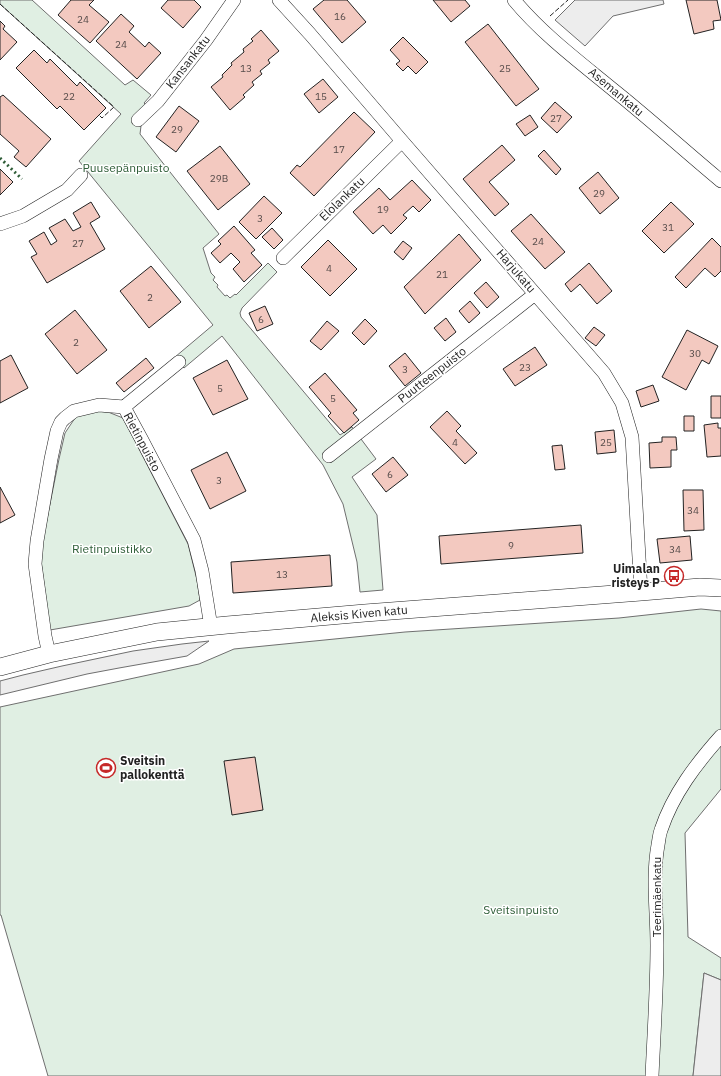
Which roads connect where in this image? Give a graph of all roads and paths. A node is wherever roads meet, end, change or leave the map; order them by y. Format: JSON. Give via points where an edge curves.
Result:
{"nodes":[{"id":1,"x":234,"y":0,"type":"edge"},
{"id":2,"x":279,"y":0,"type":"edge"},
{"id":3,"x":514,"y":0,"type":"edge"},
{"id":4,"x":138,"y":120,"type":"dead end"},
{"id":5,"x":402,"y":141,"type":"junction"},
{"id":6,"x":81,"y":175,"type":"dead end"},
{"id":7,"x":721,"y":181,"type":"edge"},
{"id":8,"x":0,"y":224,"type":"edge"},
{"id":9,"x":283,"y":258,"type":"dead end"},
{"id":10,"x":536,"y":294,"type":"junction"},
{"id":11,"x":179,"y":362,"type":"dead end"},
{"id":12,"x":124,"y":407,"type":"junction"},
{"id":13,"x":329,"y":456,"type":"dead end"},
{"id":14,"x":721,"y":588,"type":"edge"},
{"id":15,"x":641,"y":592,"type":"junction"},
{"id":16,"x":211,"y":627,"type":"junction"},
{"id":17,"x":49,"y":654,"type":"junction"},
{"id":18,"x":0,"y":667,"type":"edge"},
{"id":19,"x":721,"y":736,"type":"edge"},
{"id":20,"x":652,"y":1076,"type":"edge"}],
"edges":[{"from":1,"to":4,"type":"street","name":"Kansankatu","via":[[163,95]]},
{"from":2,"to":5,"type":"street","name":"Harjukatu"},
{"from":3,"to":7,"type":"street","name":"Asemankatu","via":[[547,35]]},
{"from":5,"to":9,"type":"street","name":"Elolankatu"},
{"from":5,"to":10,"type":"street","name":"Harjukatu"},
{"from":6,"to":8,"type":"street","via":[[67,190],[23,216]]},
{"from":10,"to":13,"type":"street","name":"Puutteenpuisto"},
{"from":10,"to":15,"type":"street","name":"Harjukatu","via":[[604,373],[622,403],[632,437]]},
{"from":11,"to":12,"type":"street"},
{"from":12,"to":16,"type":"street","name":"Rietinpuisto","via":[[194,540]]},
{"from":12,"to":17,"type":"street","name":"Rietinpuisto","via":[[99,405],[74,411],[61,422],[57,431],[35,564]]},
{"from":14,"to":15,"type":"street","name":"Aleksis Kiven katu","via":[[700,587]]},
{"from":15,"to":16,"type":"street","name":"Aleksis Kiven katu"},
{"from":16,"to":17,"type":"street","name":"Aleksis Kiven katu","via":[[157,632]]},
{"from":17,"to":18,"type":"street","name":"Aleksis Kiven katu"},
{"from":19,"to":20,"type":"street","name":"Teerimäenkatu","via":[[687,778],[674,799],[660,832],[655,882],[657,944]]}]}
